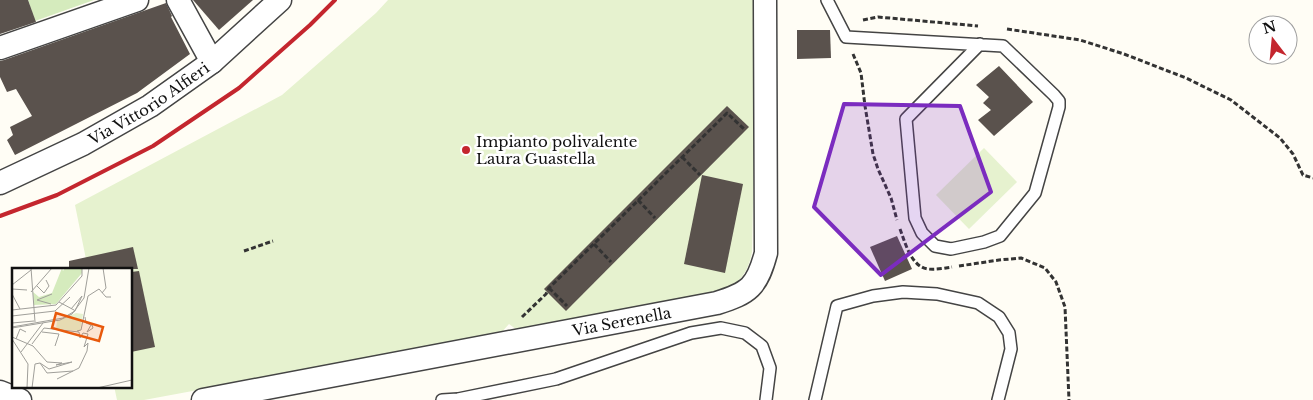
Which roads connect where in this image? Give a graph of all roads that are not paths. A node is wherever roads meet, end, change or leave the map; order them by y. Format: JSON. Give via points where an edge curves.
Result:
{"nodes":[{"id":1,"x":137,"y":0,"type":"edge"},
{"id":2,"x":178,"y":0,"type":"edge"},
{"id":3,"x":280,"y":0,"type":"edge"},
{"id":4,"x":765,"y":0,"type":"edge"},
{"id":5,"x":827,"y":0,"type":"edge"},
{"id":6,"x":980,"y":44,"type":"junction"},
{"id":7,"x":0,"y":48,"type":"edge"},
{"id":8,"x":212,"y":62,"type":"junction"},
{"id":9,"x":0,"y":182,"type":"edge"},
{"id":10,"x":203,"y":400,"type":"edge"},
{"id":11,"x":442,"y":400,"type":"edge"},
{"id":12,"x":766,"y":400,"type":"edge"},
{"id":13,"x":815,"y":400,"type":"edge"},
{"id":14,"x":998,"y":400,"type":"edge"}],
"edges":[{"from":1,"to":7,"type":"street"},
{"from":2,"to":8,"type":"street"},
{"from":3,"to":8,"type":"street","name":"Via Vittorio Alfieri"},
{"from":4,"to":10,"type":"street","name":"Via Serenella","via":[[766,254],[762,271],[753,285],[738,296],[717,303]]},
{"from":5,"to":6,"type":"lane","via":[[846,37]]},
{"from":6,"to":6,"type":"lane","via":[[1003,46],[1054,95],[1059,107],[1035,193],[1000,236],[951,249],[935,246],[922,234],[915,218],[906,119]]},
{"from":8,"to":9,"type":"street","name":"Via Vittorio Alfieri","via":[[150,106],[83,144]]},
{"from":11,"to":12,"type":"lane","via":[[556,378],[691,333],[721,328],[745,333],[762,346],[770,368]]},
{"from":13,"to":14,"type":"lane","via":[[837,306],[903,292],[937,294],[978,303],[999,317],[1012,349]]}]}
